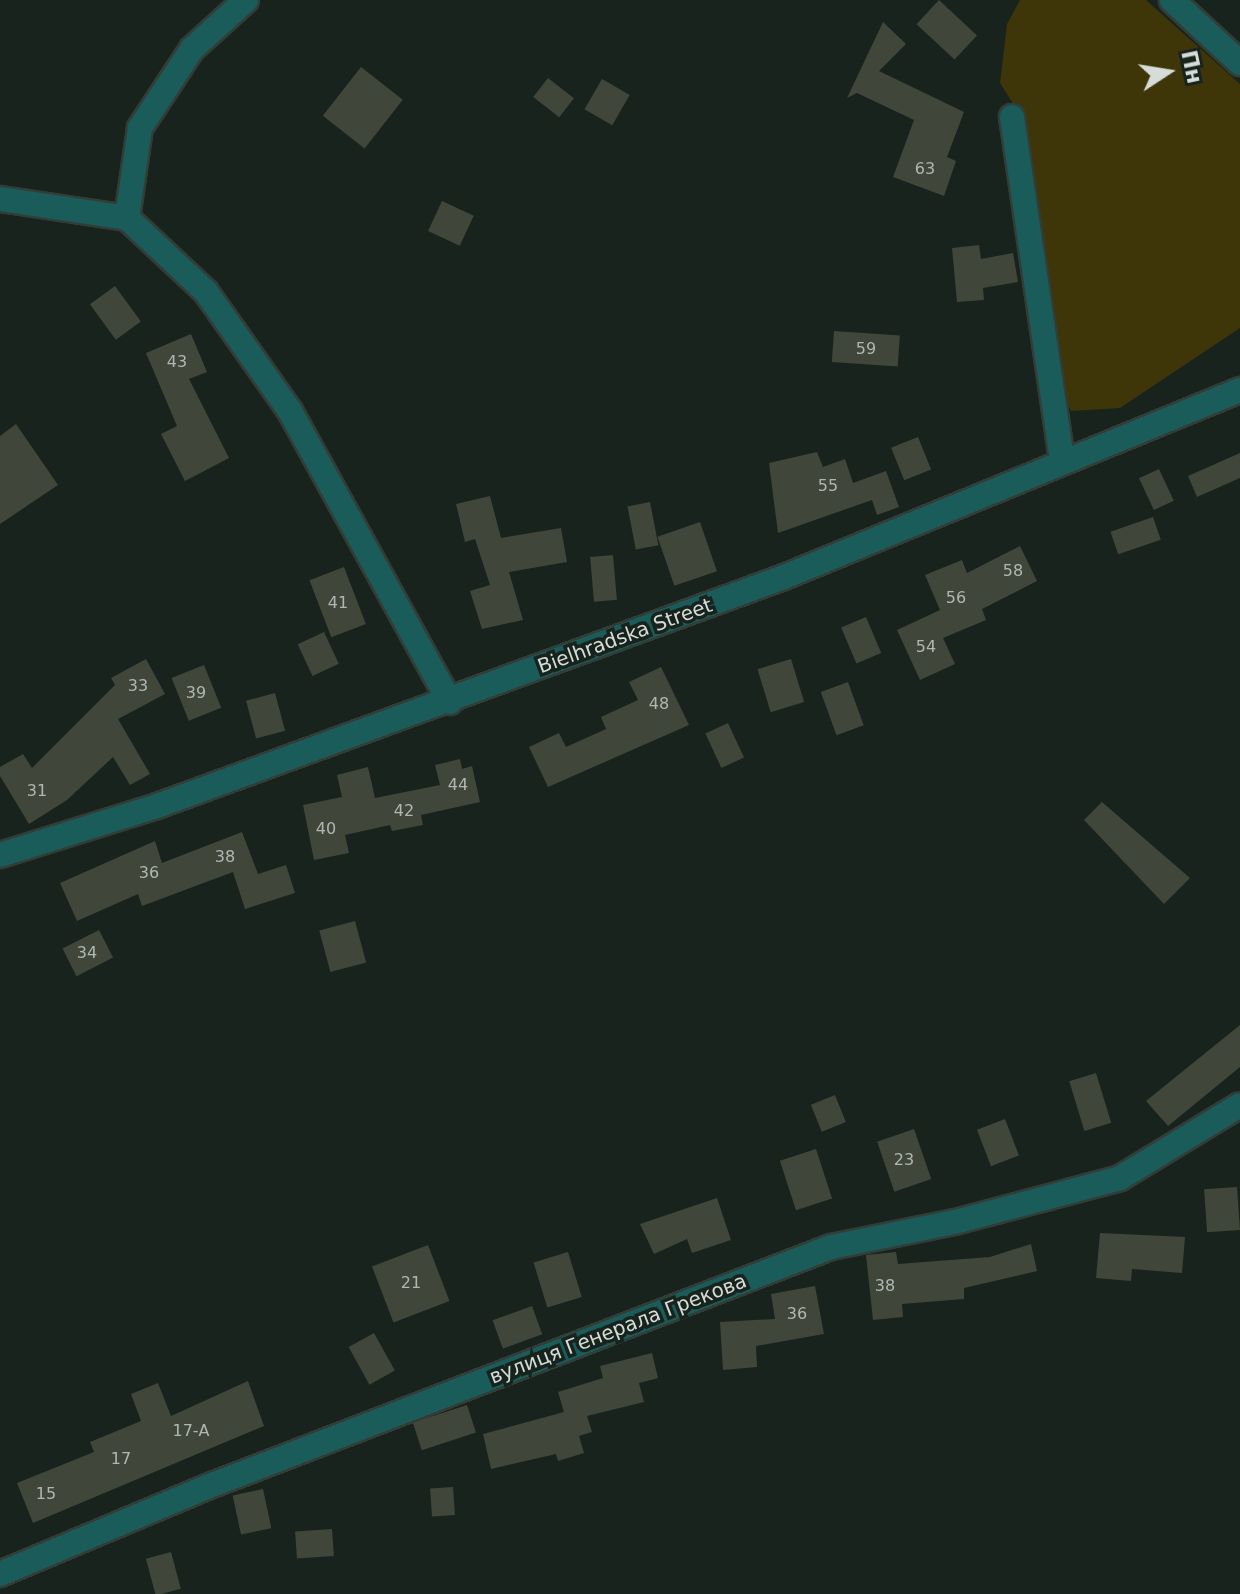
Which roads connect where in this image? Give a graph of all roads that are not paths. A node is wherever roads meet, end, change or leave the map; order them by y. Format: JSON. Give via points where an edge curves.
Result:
{"nodes":[{"id":1,"x":246,"y":0,"type":"edge"},
{"id":2,"x":1172,"y":0,"type":"edge"},
{"id":3,"x":1240,"y":63,"type":"edge"},
{"id":4,"x":1012,"y":117,"type":"dead end"},
{"id":5,"x":0,"y":199,"type":"edge"},
{"id":6,"x":127,"y":218,"type":"junction"},
{"id":7,"x":1240,"y":390,"type":"edge"},
{"id":8,"x":1062,"y":461,"type":"junction"},
{"id":9,"x":450,"y":702,"type":"junction"},
{"id":10,"x":0,"y":855,"type":"edge"},
{"id":11,"x":1240,"y":1105,"type":"edge"},
{"id":12,"x":0,"y":1574,"type":"edge"}],
"edges":[{"from":1,"to":6,"type":"street","via":[[192,49],[140,128]]},
{"from":2,"to":3,"type":"street"},
{"from":4,"to":8,"type":"street"},
{"from":5,"to":6,"type":"street"},
{"from":6,"to":9,"type":"street","via":[[206,292],[290,411]]},
{"from":7,"to":8,"type":"street","name":"Bielhradska Street"},
{"from":8,"to":9,"type":"street","name":"Bielhradska Street","via":[[796,572]]},
{"from":9,"to":10,"type":"street","name":"Bielhradska Street","via":[[157,806]]},
{"from":11,"to":12,"type":"street","name":"вулиця Генерала Грекова","via":[[1120,1178],[955,1222],[831,1247],[212,1485]]}]}
